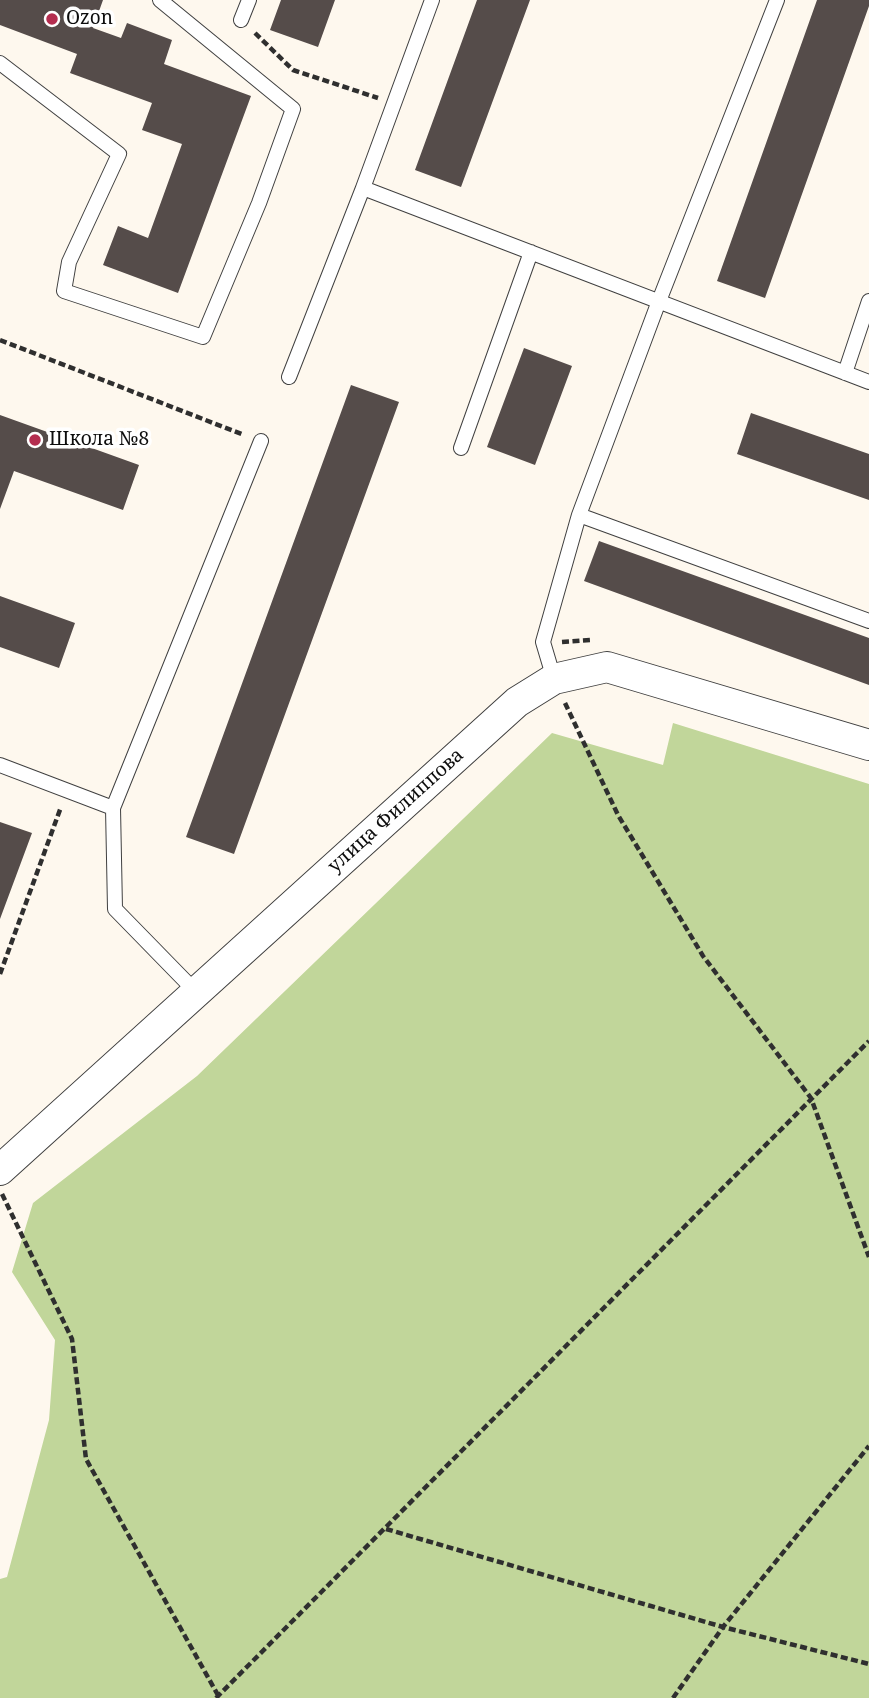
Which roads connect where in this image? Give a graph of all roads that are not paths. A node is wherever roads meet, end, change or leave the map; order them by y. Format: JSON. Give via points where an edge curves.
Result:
{"nodes":[{"id":1,"x":160,"y":0,"type":"edge"},
{"id":2,"x":249,"y":0,"type":"edge"},
{"id":3,"x":432,"y":0,"type":"edge"},
{"id":4,"x":778,"y":0,"type":"edge"},
{"id":5,"x":242,"y":20,"type":"road end"},
{"id":6,"x":0,"y":64,"type":"edge"},
{"id":7,"x":363,"y":188,"type":"junction"},
{"id":8,"x":531,"y":252,"type":"junction"},
{"id":9,"x":659,"y":300,"type":"junction"},
{"id":10,"x":869,"y":301,"type":"edge"},
{"id":11,"x":845,"y":373,"type":"junction"},
{"id":12,"x":289,"y":377,"type":"dead end"},
{"id":13,"x":869,"y":382,"type":"edge"},
{"id":14,"x":261,"y":441,"type":"road end"},
{"id":15,"x":461,"y":448,"type":"dead end"},
{"id":16,"x":579,"y":515,"type":"junction"},
{"id":17,"x":869,"y":621,"type":"edge"},
{"id":18,"x":554,"y":679,"type":"junction"},
{"id":19,"x":869,"y":745,"type":"edge"},
{"id":20,"x":0,"y":765,"type":"edge"},
{"id":21,"x":113,"y":808,"type":"junction"},
{"id":22,"x":196,"y":992,"type":"junction"},
{"id":23,"x":0,"y":1170,"type":"edge"}],
"edges":[{"from":1,"to":6,"type":"lane","via":[[293,108],[260,203],[204,337],[64,291],[69,262],[119,154]]},
{"from":2,"to":5,"type":"lane"},
{"from":3,"to":7,"type":"lane"},
{"from":4,"to":9,"type":"lane"},
{"from":7,"to":8,"type":"lane"},
{"from":7,"to":12,"type":"lane"},
{"from":8,"to":9,"type":"lane"},
{"from":8,"to":15,"type":"lane"},
{"from":9,"to":11,"type":"lane"},
{"from":9,"to":16,"type":"lane"},
{"from":10,"to":11,"type":"lane"},
{"from":11,"to":13,"type":"lane"},
{"from":14,"to":21,"type":"lane"},
{"from":16,"to":17,"type":"lane"},
{"from":16,"to":18,"type":"lane","via":[[543,642]]},
{"from":18,"to":19,"type":"street","name":"улица Филиппова","via":[[607,667]]},
{"from":18,"to":22,"type":"street","name":"улица Филиппова","via":[[517,702]]},
{"from":20,"to":21,"type":"lane"},
{"from":21,"to":22,"type":"lane","via":[[116,909]]},
{"from":22,"to":23,"type":"street","name":"улица Филиппова"}]}
